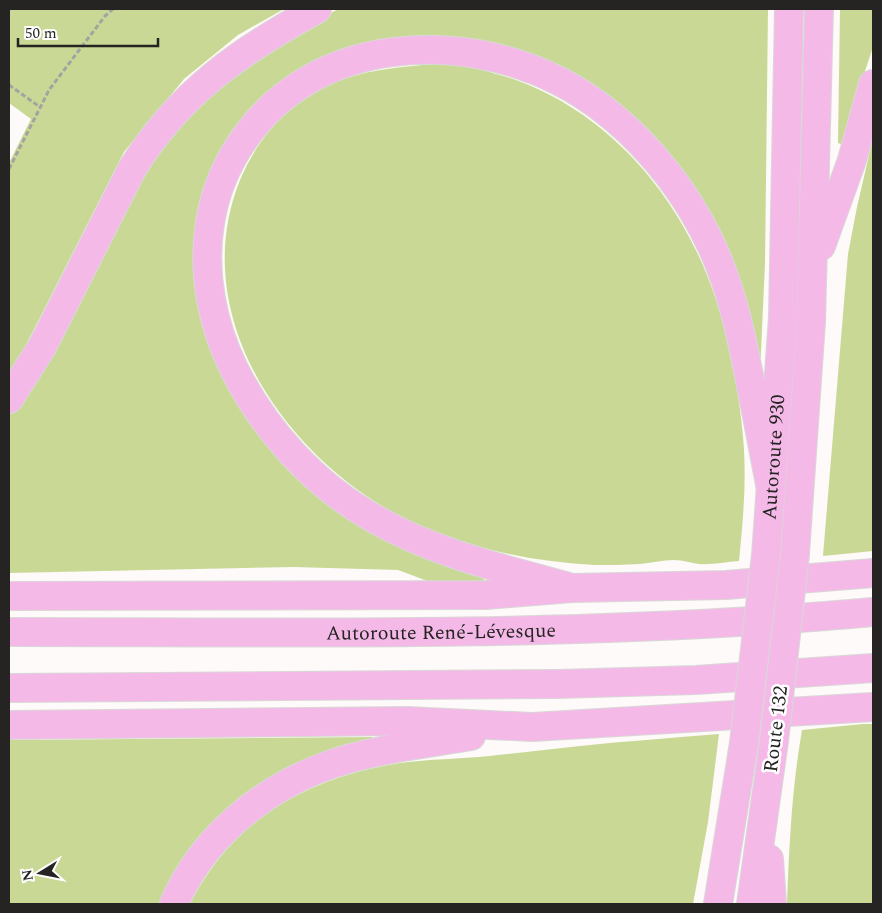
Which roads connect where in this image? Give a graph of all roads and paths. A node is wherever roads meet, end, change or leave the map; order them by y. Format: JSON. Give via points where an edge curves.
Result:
{"nodes":[{"id":1,"x":112,"y":9,"type":"edge"},
{"id":2,"x":317,"y":9,"type":"edge"},
{"id":3,"x":789,"y":9,"type":"edge"},
{"id":4,"x":818,"y":9,"type":"edge"},
{"id":5,"x":873,"y":84,"type":"edge"},
{"id":6,"x":9,"y":85,"type":"edge"},
{"id":7,"x":40,"y":107,"type":"junction"},
{"id":8,"x":9,"y":169,"type":"edge"},
{"id":9,"x":813,"y":269,"type":"junction"},
{"id":10,"x":9,"y":400,"type":"edge"},
{"id":11,"x":771,"y":489,"type":"junction"},
{"id":12,"x":795,"y":554,"type":"joint"},
{"id":13,"x":873,"y":573,"type":"edge"},
{"id":14,"x":572,"y":588,"type":"junction"},
{"id":15,"x":9,"y":596,"type":"edge"},
{"id":16,"x":873,"y":612,"type":"edge"},
{"id":17,"x":9,"y":632,"type":"edge"},
{"id":18,"x":873,"y":668,"type":"edge"},
{"id":19,"x":9,"y":688,"type":"edge"},
{"id":20,"x":873,"y":707,"type":"edge"},
{"id":21,"x":9,"y":725,"type":"edge"},
{"id":22,"x":532,"y":727,"type":"junction"},
{"id":23,"x":766,"y":808,"type":"junction"},
{"id":24,"x":174,"y":904,"type":"edge"},
{"id":25,"x":718,"y":904,"type":"edge"},
{"id":26,"x":751,"y":904,"type":"edge"},
{"id":27,"x":772,"y":904,"type":"edge"}],
"edges":[{"from":1,"to":7,"type":"path","via":[[49,90]]},
{"from":2,"to":10,"type":"highway","via":[[261,40],[221,69],[191,94],[160,128],[132,169],[46,339]]},
{"from":3,"to":11,"type":"highway","name":"Autoroute 930","via":[[783,317]]},
{"from":4,"to":9,"type":"highway","name":"Autoroute 930"},
{"from":5,"to":9,"type":"highway","via":[[852,160]]},
{"from":6,"to":7,"type":"path"},
{"from":7,"to":8,"type":"path"},
{"from":9,"to":12,"type":"highway","name":"Autoroute 930"},
{"from":11,"to":14,"type":"highway","via":[[743,343],[721,267],[704,231],[675,184],[640,143],[614,119],[559,82],[517,64],[470,52],[418,50],[385,53],[342,64],[313,77],[282,97],[254,126],[225,171],[214,203],[208,238],[208,280],[218,328],[236,374],[264,419],[294,456],[360,511],[429,545]]},
{"from":11,"to":25,"type":"highway","name":"Autoroute 930","bridge":true,"via":[[744,743]]},
{"from":12,"to":23,"type":"highway","name":"Route 132","bridge":true},
{"from":13,"to":14,"type":"highway","via":[[726,585]]},
{"from":14,"to":15,"type":"highway","via":[[486,595]]},
{"from":16,"to":17,"type":"highway","name":"Autoroute René-Lévesque","via":[[705,624],[540,630]]},
{"from":18,"to":19,"type":"highway","via":[[526,685]]},
{"from":20,"to":22,"type":"highway"},
{"from":21,"to":22,"type":"highway","via":[[407,721]]},
{"from":22,"to":24,"type":"highway","via":[[378,752],[330,765],[294,780],[245,811],[219,835],[197,864]]},
{"from":23,"to":26,"type":"highway","name":"Route 132"},
{"from":23,"to":27,"type":"highway"}]}
